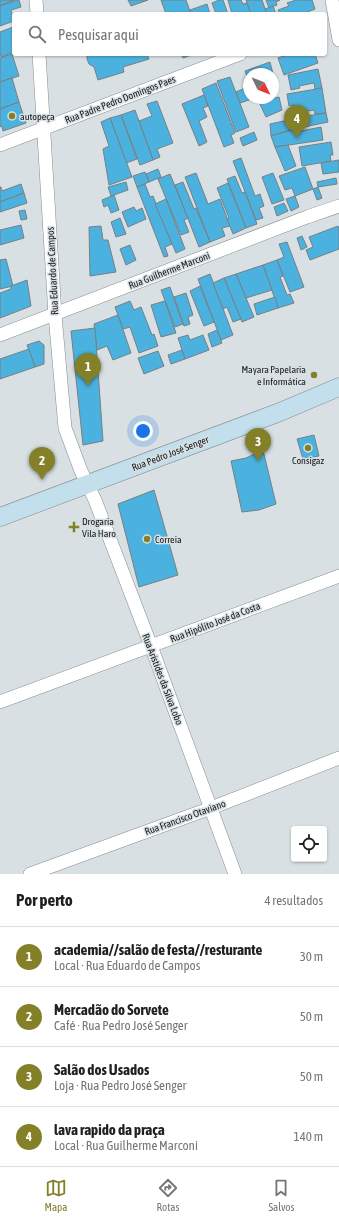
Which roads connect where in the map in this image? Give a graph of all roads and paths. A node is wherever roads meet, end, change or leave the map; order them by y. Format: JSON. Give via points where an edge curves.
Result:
{"nodes":[{"id":1,"x":36,"y":0,"type":"edge"},
{"id":2,"x":332,"y":0,"type":"edge"},
{"id":3,"x":37,"y":12,"type":"edge"},
{"id":4,"x":333,"y":19,"type":"edge"},
{"id":5,"x":339,"y":40,"type":"edge"},
{"id":6,"x":39,"y":56,"type":"edge"},
{"id":7,"x":235,"y":56,"type":"edge"},
{"id":8,"x":44,"y":128,"type":"junction"},
{"id":9,"x":0,"y":145,"type":"edge"},
{"id":10,"x":339,"y":206,"type":"edge"},
{"id":11,"x":55,"y":315,"type":"junction"},
{"id":12,"x":0,"y":335,"type":"edge"},
{"id":13,"x":339,"y":387,"type":"edge"},
{"id":14,"x":88,"y":484,"type":"junction"},
{"id":15,"x":0,"y":517,"type":"edge"},
{"id":16,"x":339,"y":576,"type":"edge"},
{"id":17,"x":151,"y":646,"type":"junction"},
{"id":18,"x":0,"y":702,"type":"edge"},
{"id":19,"x":339,"y":758,"type":"edge"},
{"id":20,"x":211,"y":808,"type":"junction"},
{"id":21,"x":30,"y":874,"type":"edge"},
{"id":22,"x":235,"y":874,"type":"edge"}],
"edges":[{"from":1,"to":3,"type":"street"},
{"from":2,"to":4,"type":"street"},
{"from":4,"to":5,"type":"street"},
{"from":6,"to":8,"type":"street","name":"Rua Eduardo de Campos"},
{"from":7,"to":8,"type":"street","name":"Rua Padre Pedro Domingos Paes"},
{"from":8,"to":9,"type":"street","name":"Rua Padre Pedro Domingos Paes"},
{"from":8,"to":11,"type":"street","name":"Rua Eduardo de Campos"},
{"from":10,"to":11,"type":"street","name":"Rua Guilherme Marconi"},
{"from":11,"to":12,"type":"street","name":"Rua Guilherme Marconi"},
{"from":11,"to":14,"type":"street","name":"Rua Eduardo de Campos","via":[[65,428]]},
{"from":13,"to":14,"type":"main road","name":"Rua Pedro José Senger","via":[[280,412]]},
{"from":14,"to":15,"type":"main road","name":"Rua Pedro José Senger"},
{"from":14,"to":17,"type":"street","name":"Rua Aristides da Silva Lobo"},
{"from":16,"to":17,"type":"street","name":"Rua Hipólito José da Costa"},
{"from":17,"to":18,"type":"street","name":"Rua Hipólito José da Costa"},
{"from":17,"to":20,"type":"street","name":"Rua Aristides da Silva Lobo"},
{"from":19,"to":20,"type":"street","name":"Rua Francisco Otaviano"},
{"from":20,"to":21,"type":"street","name":"Rua Francisco Otaviano"},
{"from":20,"to":22,"type":"street","name":"Rua Aristides da Silva Lobo"}]}
